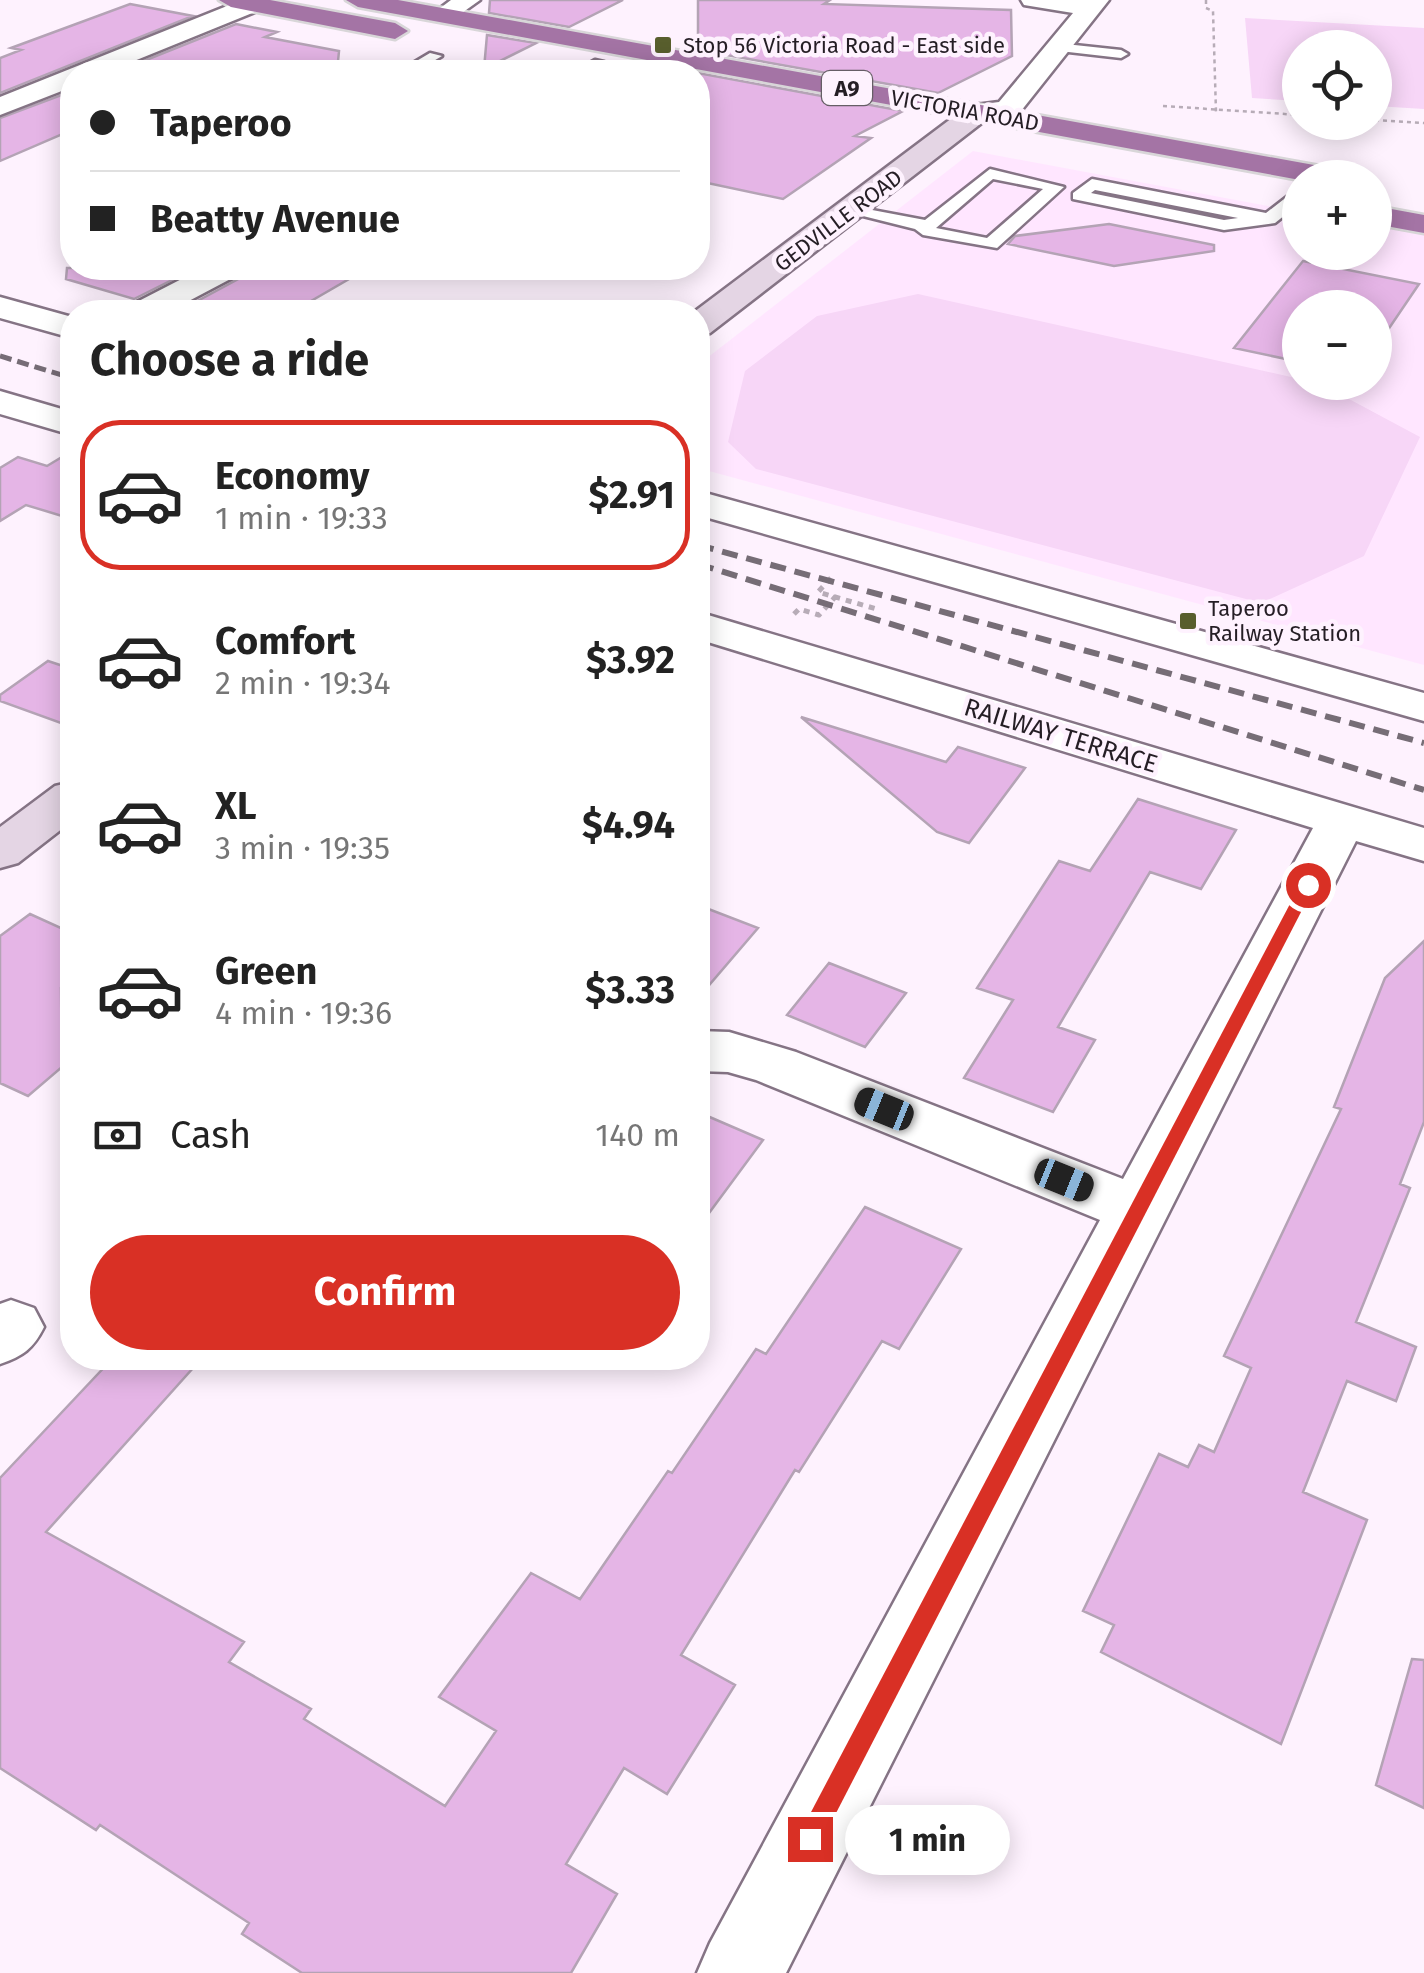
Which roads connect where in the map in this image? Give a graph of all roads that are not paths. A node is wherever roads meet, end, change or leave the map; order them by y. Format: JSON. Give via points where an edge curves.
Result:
{"nodes":[{"id":1,"x":358,"y":0,"type":"edge"},
{"id":2,"x":468,"y":0,"type":"edge"},
{"id":3,"x":1033,"y":0,"type":"edge"},
{"id":4,"x":242,"y":2,"type":"edge"},
{"id":5,"x":1094,"y":4,"type":"edge"},
{"id":6,"x":443,"y":15,"type":"junction"},
{"id":7,"x":1056,"y":47,"type":"junction"},
{"id":8,"x":1121,"y":54,"type":"dead end"},
{"id":9,"x":435,"y":56,"type":"dead end"},
{"id":10,"x":113,"y":60,"type":"edge"},
{"id":11,"x":428,"y":60,"type":"edge"},
{"id":12,"x":544,"y":60,"type":"edge"},
{"id":13,"x":691,"y":60,"type":"edge"},
{"id":14,"x":710,"y":63,"type":"edge"},
{"id":15,"x":60,"y":83,"type":"edge"},
{"id":16,"x":710,"y":89,"type":"edge"},
{"id":17,"x":0,"y":108,"type":"edge"},
{"id":18,"x":978,"y":112,"type":"junction"},
{"id":19,"x":951,"y":134,"type":"junction"},
{"id":20,"x":1282,"y":168,"type":"edge"},
{"id":21,"x":1282,"y":198,"type":"edge"},
{"id":22,"x":851,"y":210,"type":"junction"},
{"id":23,"x":1282,"y":211,"type":"edge"},
{"id":24,"x":1392,"y":218,"type":"edge"},
{"id":25,"x":1269,"y":219,"type":"junction"},
{"id":26,"x":1424,"y":224,"type":"edge"},
{"id":27,"x":928,"y":226,"type":"junction"},
{"id":28,"x":204,"y":280,"type":"edge"},
{"id":29,"x":167,"y":300,"type":"edge"},
{"id":30,"x":0,"y":308,"type":"edge"},
{"id":31,"x":710,"y":317,"type":"edge"},
{"id":32,"x":60,"y":325,"type":"edge"},
{"id":33,"x":0,"y":402,"type":"edge"},
{"id":34,"x":59,"y":420,"type":"edge"},
{"id":35,"x":0,"y":441,"type":"edge"},
{"id":36,"x":710,"y":507,"type":"edge"},
{"id":37,"x":710,"y":641,"type":"edge"},
{"id":38,"x":1424,"y":707,"type":"edge"},
{"id":39,"x":60,"y":806,"type":"edge"},
{"id":40,"x":1342,"y":820,"type":"junction"},
{"id":41,"x":1424,"y":845,"type":"edge"},
{"id":42,"x":0,"y":852,"type":"edge"},
{"id":43,"x":710,"y":1051,"type":"edge"},
{"id":44,"x":1136,"y":1209,"type":"junction"},
{"id":45,"x":740,"y":1973,"type":"edge"}],
"edges":[{"from":1,"to":6,"type":"highway","name":"VICTORIA ROAD","number":"A9"},
{"from":2,"to":6,"type":"street"},
{"from":3,"to":5,"type":"street"},
{"from":4,"to":10,"type":"street"},
{"from":4,"to":12,"type":"highway"},
{"from":5,"to":7,"type":"street"},
{"from":6,"to":13,"type":"highway","name":"VICTORIA ROAD","number":"A9"},
{"from":7,"to":8,"type":"lane"},
{"from":7,"to":18,"type":"street","via":[[1008,110]]},
{"from":9,"to":11,"type":"lane"},
{"from":14,"to":18,"type":"highway","name":"VICTORIA ROAD","number":"A9"},
{"from":15,"to":17,"type":"street"},
{"from":16,"to":19,"type":"highway","name":"VICTORIA ROAD","number":"A9"},
{"from":18,"to":19,"type":"street","name":"GEDVILLE ROAD"},
{"from":18,"to":20,"type":"highway","name":"VICTORIA ROAD","number":"A9"},
{"from":19,"to":21,"type":"highway","name":"VICTORIA ROAD","number":"A9"},
{"from":19,"to":22,"type":"street","name":"GEDVILLE ROAD"},
{"from":22,"to":27,"type":"lane"},
{"from":22,"to":31,"type":"street","name":"GEDVILLE ROAD"},
{"from":23,"to":25,"type":"lane"},
{"from":24,"to":26,"type":"highway"},
{"from":25,"to":25,"type":"lane","via":[[1224,225],[1079,196],[1092,184]]},
{"from":27,"to":27,"type":"lane","via":[[923,230],[991,244],[1056,187],[990,174]]},
{"from":28,"to":29,"type":"street"},
{"from":30,"to":32,"type":"street"},
{"from":33,"to":34,"type":"street"},
{"from":34,"to":35,"type":"street"},
{"from":36,"to":38,"type":"street"},
{"from":37,"to":40,"type":"street","name":"RAILWAY TERRACE"},
{"from":39,"to":42,"type":"street"},
{"from":40,"to":41,"type":"street","name":"RAILWAY TERRACE"},
{"from":40,"to":44,"type":"street"},
{"from":43,"to":44,"type":"street","via":[[776,1066]]},
{"from":44,"to":45,"type":"street"}]}
